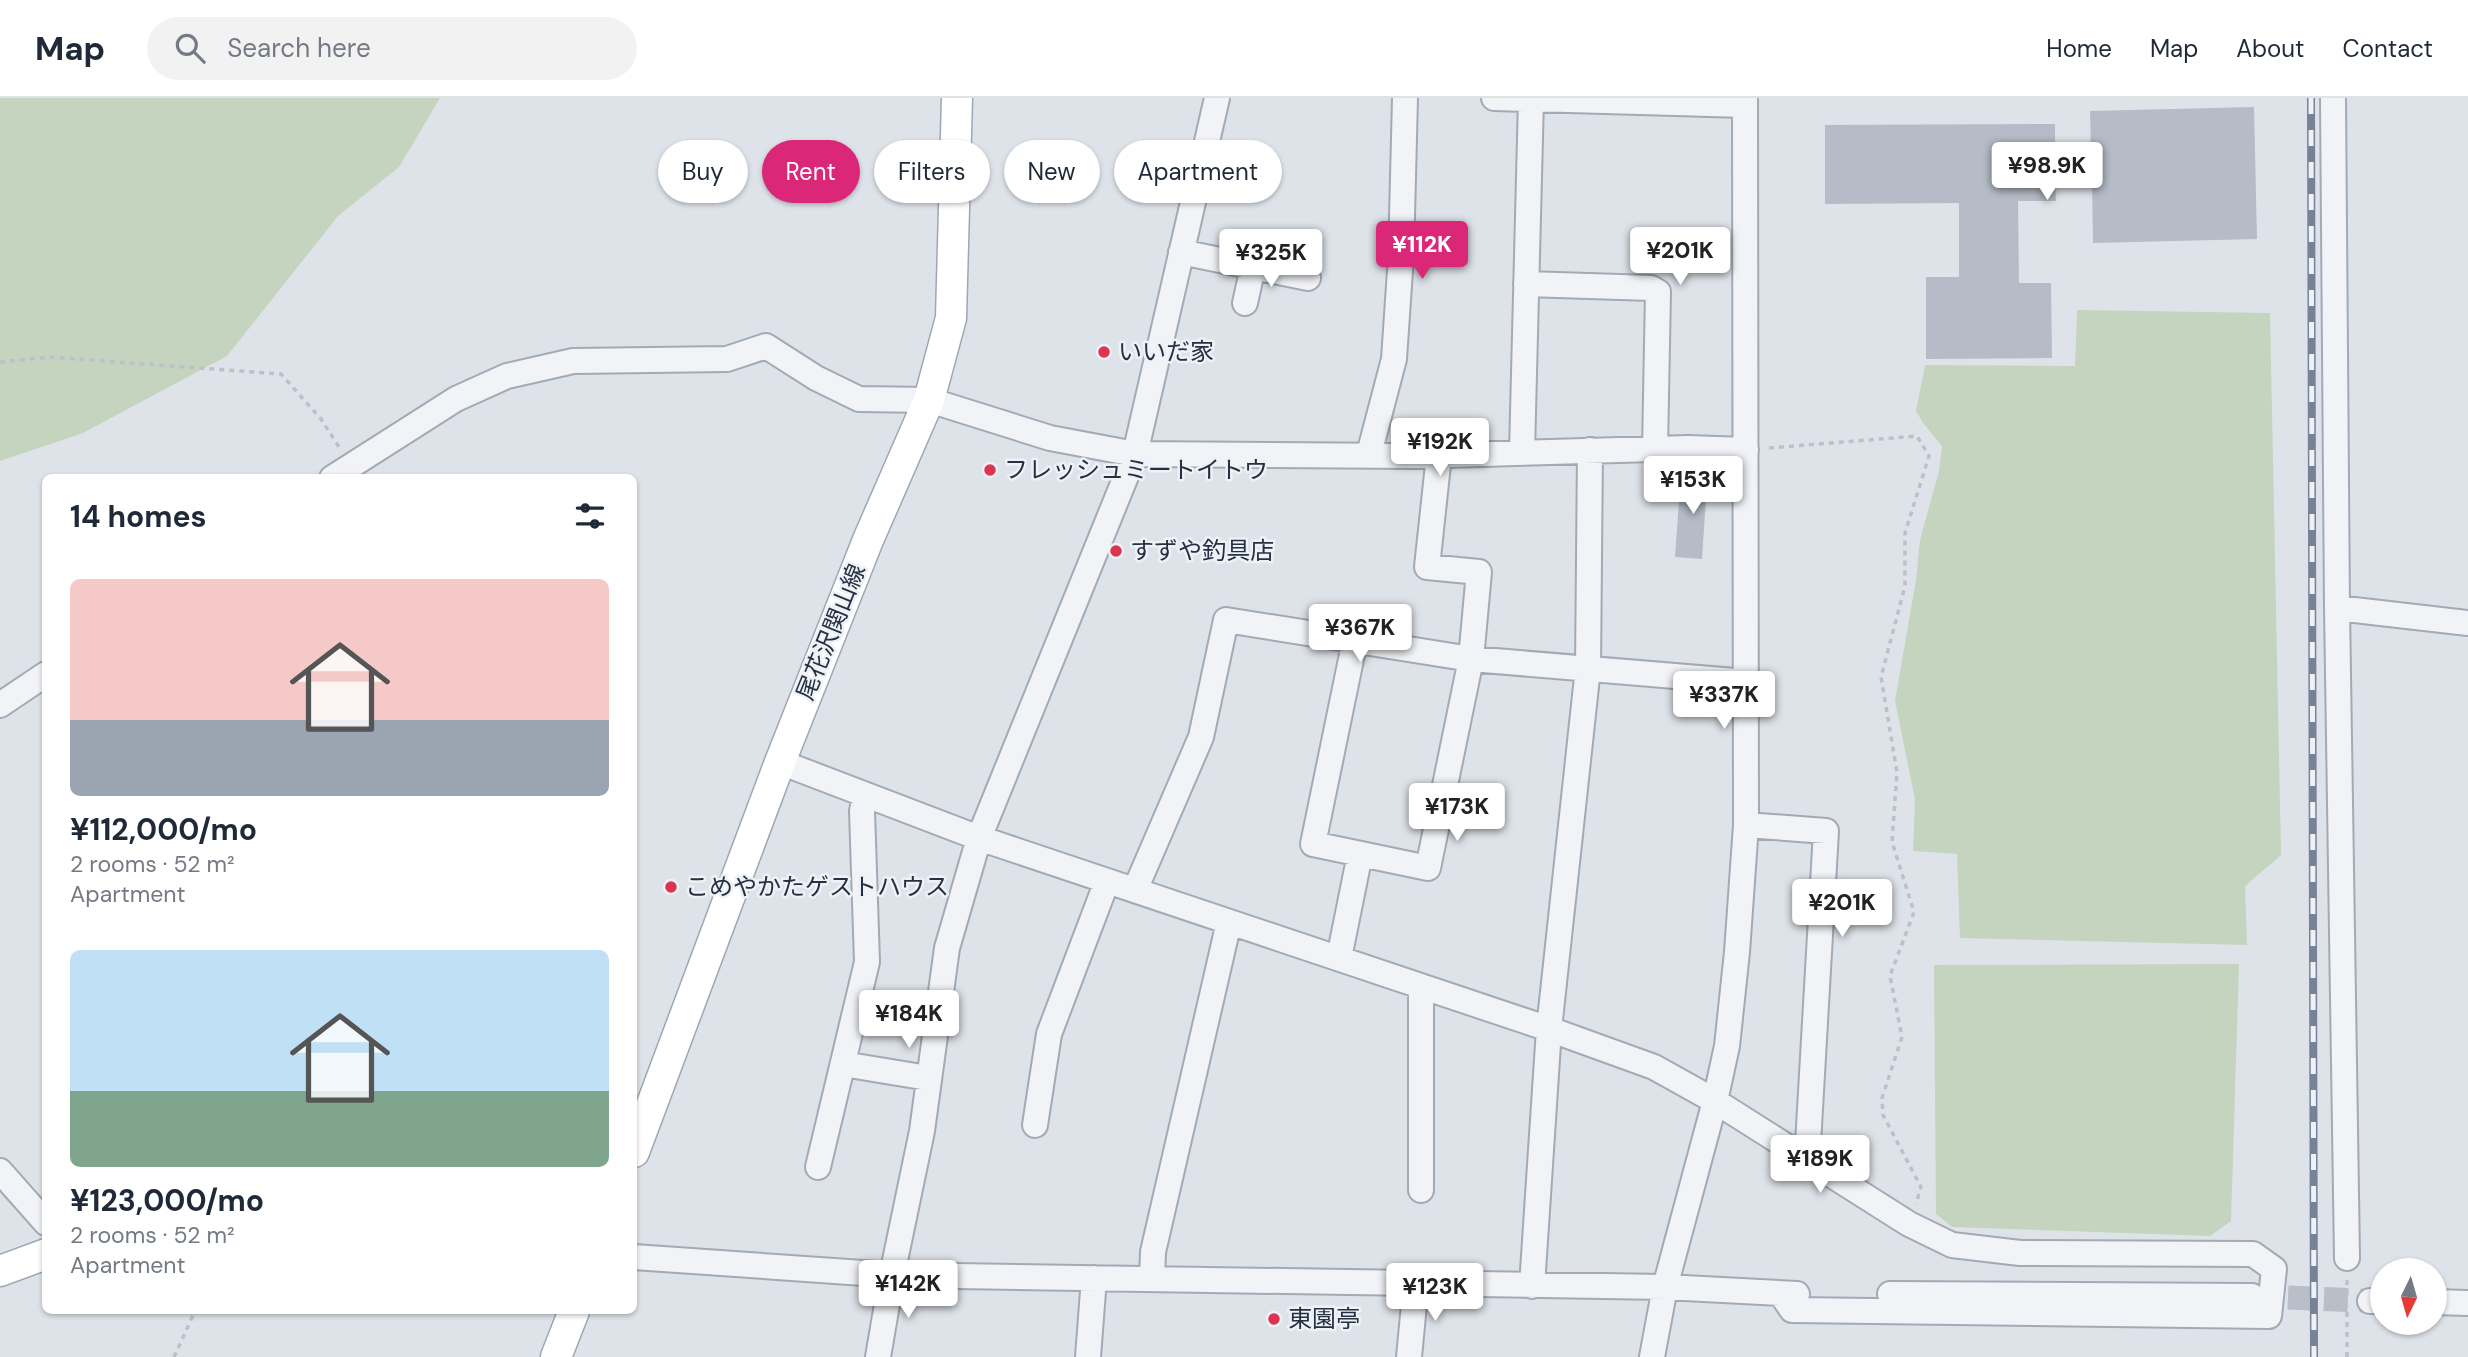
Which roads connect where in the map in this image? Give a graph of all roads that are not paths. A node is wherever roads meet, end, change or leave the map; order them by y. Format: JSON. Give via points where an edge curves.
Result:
{"nodes":[{"id":1,"x":957,"y":98,"type":"edge"},
{"id":2,"x":1217,"y":98,"type":"edge"},
{"id":3,"x":1405,"y":98,"type":"edge"},
{"id":4,"x":1494,"y":98,"type":"edge"},
{"id":5,"x":2333,"y":98,"type":"edge"},
{"id":6,"x":1531,"y":99,"type":"edge"},
{"id":7,"x":1745,"y":102,"type":"edge"},
{"id":8,"x":1181,"y":252,"type":"junction"},
{"id":9,"x":1253,"y":267,"type":"junction"},
{"id":10,"x":1308,"y":278,"type":"dead end"},
{"id":11,"x":1526,"y":284,"type":"junction"},
{"id":12,"x":1245,"y":303,"type":"dead end"},
{"id":13,"x":929,"y":400,"type":"junction"},
{"id":14,"x":1655,"y":449,"type":"junction"},
{"id":15,"x":1590,"y":450,"type":"junction"},
{"id":16,"x":1746,"y":450,"type":"junction"},
{"id":17,"x":1522,"y":453,"type":"junction"},
{"id":18,"x":1135,"y":454,"type":"junction"},
{"id":19,"x":1369,"y":454,"type":"junction"},
{"id":20,"x":1439,"y":455,"type":"junction"},
{"id":21,"x":342,"y":471,"type":"edge"},
{"id":22,"x":2337,"y":608,"type":"junction"},
{"id":23,"x":2468,"y":623,"type":"edge"},
{"id":24,"x":1355,"y":640,"type":"junction"},
{"id":25,"x":1471,"y":659,"type":"junction"},
{"id":26,"x":1588,"y":668,"type":"junction"},
{"id":27,"x":42,"y":677,"type":"edge"},
{"id":28,"x":1747,"y":682,"type":"junction"},
{"id":29,"x":0,"y":705,"type":"edge"},
{"id":30,"x":780,"y":762,"type":"junction"},
{"id":31,"x":865,"y":796,"type":"junction"},
{"id":32,"x":1746,"y":825,"type":"junction"},
{"id":33,"x":979,"y":838,"type":"junction"},
{"id":34,"x":1360,"y":854,"type":"junction"},
{"id":35,"x":1107,"y":880,"type":"junction"},
{"id":36,"x":1136,"y":890,"type":"junction"},
{"id":37,"x":1229,"y":922,"type":"junction"},
{"id":38,"x":1339,"y":958,"type":"junction"},
{"id":39,"x":1421,"y":986,"type":"junction"},
{"id":40,"x":1549,"y":1029,"type":"junction"},
{"id":41,"x":843,"y":1064,"type":"junction"},
{"id":42,"x":928,"y":1078,"type":"junction"},
{"id":43,"x":1715,"y":1101,"type":"junction"},
{"id":44,"x":1035,"y":1125,"type":"dead end"},
{"id":45,"x":637,"y":1145,"type":"edge"},
{"id":46,"x":1807,"y":1161,"type":"junction"},
{"id":47,"x":818,"y":1167,"type":"dead end"},
{"id":48,"x":0,"y":1171,"type":"edge"},
{"id":49,"x":1421,"y":1190,"type":"dead end"},
{"id":50,"x":42,"y":1218,"type":"edge"},
{"id":51,"x":42,"y":1256,"type":"edge"},
{"id":52,"x":637,"y":1257,"type":"edge"},
{"id":53,"x":2347,"y":1258,"type":"dead end"},
{"id":54,"x":0,"y":1272,"type":"edge"},
{"id":55,"x":892,"y":1275,"type":"junction"},
{"id":56,"x":1094,"y":1278,"type":"junction"},
{"id":57,"x":1152,"y":1279,"type":"junction"},
{"id":58,"x":1416,"y":1284,"type":"junction"},
{"id":59,"x":1532,"y":1286,"type":"junction"},
{"id":60,"x":1665,"y":1287,"type":"junction"},
{"id":61,"x":1781,"y":1294,"type":"junction"},
{"id":62,"x":2252,"y":1296,"type":"tunnel mouth"},
{"id":63,"x":2447,"y":1303,"type":"edge"},
{"id":64,"x":2468,"y":1303,"type":"edge"},
{"id":65,"x":573,"y":1314,"type":"edge"},
{"id":66,"x":556,"y":1357,"type":"edge"},
{"id":67,"x":878,"y":1357,"type":"edge"},
{"id":68,"x":1088,"y":1357,"type":"edge"},
{"id":69,"x":1409,"y":1357,"type":"edge"},
{"id":70,"x":1652,"y":1357,"type":"edge"}],
"edges":[{"from":1,"to":13,"type":"main road","name":"尾花沢関山線","via":[[951,318]]},
{"from":2,"to":8,"type":"street"},
{"from":3,"to":19,"type":"street","via":[[1394,359]]},
{"from":4,"to":6,"type":"street"},
{"from":5,"to":22,"type":"street"},
{"from":6,"to":7,"type":"street"},
{"from":6,"to":11,"type":"street"},
{"from":7,"to":16,"type":"street"},
{"from":8,"to":9,"type":"street"},
{"from":8,"to":18,"type":"street"},
{"from":9,"to":10,"type":"street"},
{"from":9,"to":12,"type":"street"},
{"from":11,"to":14,"type":"street","via":[[1651,288],[1658,292]]},
{"from":11,"to":17,"type":"street"},
{"from":13,"to":18,"type":"street","via":[[1050,438]]},
{"from":13,"to":21,"type":"street","via":[[859,399],[766,346],[727,359],[573,361],[507,376],[456,400]]},
{"from":13,"to":30,"type":"main road","name":"尾花沢関山線"},
{"from":14,"to":15,"type":"street"},
{"from":14,"to":16,"type":"street"},
{"from":15,"to":17,"type":"street"},
{"from":15,"to":26,"type":"street"},
{"from":16,"to":28,"type":"street"},
{"from":17,"to":20,"type":"street"},
{"from":18,"to":19,"type":"street"},
{"from":18,"to":33,"type":"street"},
{"from":19,"to":20,"type":"street"},
{"from":20,"to":25,"type":"street","via":[[1427,567],[1479,572]]},
{"from":22,"to":23,"type":"street"},
{"from":22,"to":53,"type":"street"},
{"from":24,"to":25,"type":"street"},
{"from":24,"to":34,"type":"street","via":[[1313,844]]},
{"from":24,"to":36,"type":"street","via":[[1226,620],[1201,737]]},
{"from":25,"to":26,"type":"street"},
{"from":25,"to":34,"type":"street","via":[[1428,868]]},
{"from":26,"to":28,"type":"street"},
{"from":26,"to":40,"type":"street"},
{"from":27,"to":29,"type":"street"},
{"from":28,"to":32,"type":"street"},
{"from":30,"to":31,"type":"street"},
{"from":30,"to":45,"type":"main road","name":"尾花沢関山線"},
{"from":31,"to":33,"type":"street"},
{"from":31,"to":41,"type":"street","via":[[867,962]]},
{"from":32,"to":43,"type":"street","via":[[1727,1046]]},
{"from":32,"to":46,"type":"street","via":[[1826,831]]},
{"from":33,"to":35,"type":"street"},
{"from":33,"to":42,"type":"street","via":[[947,948]]},
{"from":34,"to":38,"type":"street"},
{"from":35,"to":36,"type":"street"},
{"from":35,"to":44,"type":"street","via":[[1049,1034]]},
{"from":36,"to":37,"type":"street"},
{"from":37,"to":38,"type":"street"},
{"from":37,"to":57,"type":"street","via":[[1153,1252]]},
{"from":38,"to":39,"type":"street"},
{"from":39,"to":40,"type":"street"},
{"from":39,"to":49,"type":"street"},
{"from":40,"to":43,"type":"street","via":[[1654,1067]]},
{"from":40,"to":59,"type":"street"},
{"from":41,"to":42,"type":"street"},
{"from":41,"to":47,"type":"street"},
{"from":42,"to":55,"type":"street","via":[[922,1131]]},
{"from":43,"to":46,"type":"street"},
{"from":43,"to":60,"type":"street"},
{"from":46,"to":61,"type":"street","via":[[1952,1245],[2020,1253],[2253,1254],[2274,1269],[2269,1316],[1792,1310]]},
{"from":48,"to":50,"type":"street"},
{"from":51,"to":54,"type":"main road"},
{"from":52,"to":55,"type":"street"},
{"from":55,"to":56,"type":"street"},
{"from":55,"to":67,"type":"street"},
{"from":56,"to":57,"type":"street"},
{"from":56,"to":68,"type":"street"},
{"from":57,"to":58,"type":"street"},
{"from":58,"to":59,"type":"street"},
{"from":58,"to":69,"type":"street"},
{"from":59,"to":60,"type":"street"},
{"from":60,"to":61,"type":"street"},
{"from":60,"to":70,"type":"street"},
{"from":61,"to":62,"type":"street"},
{"from":63,"to":64,"type":"street"},
{"from":65,"to":66,"type":"main road"}]}
